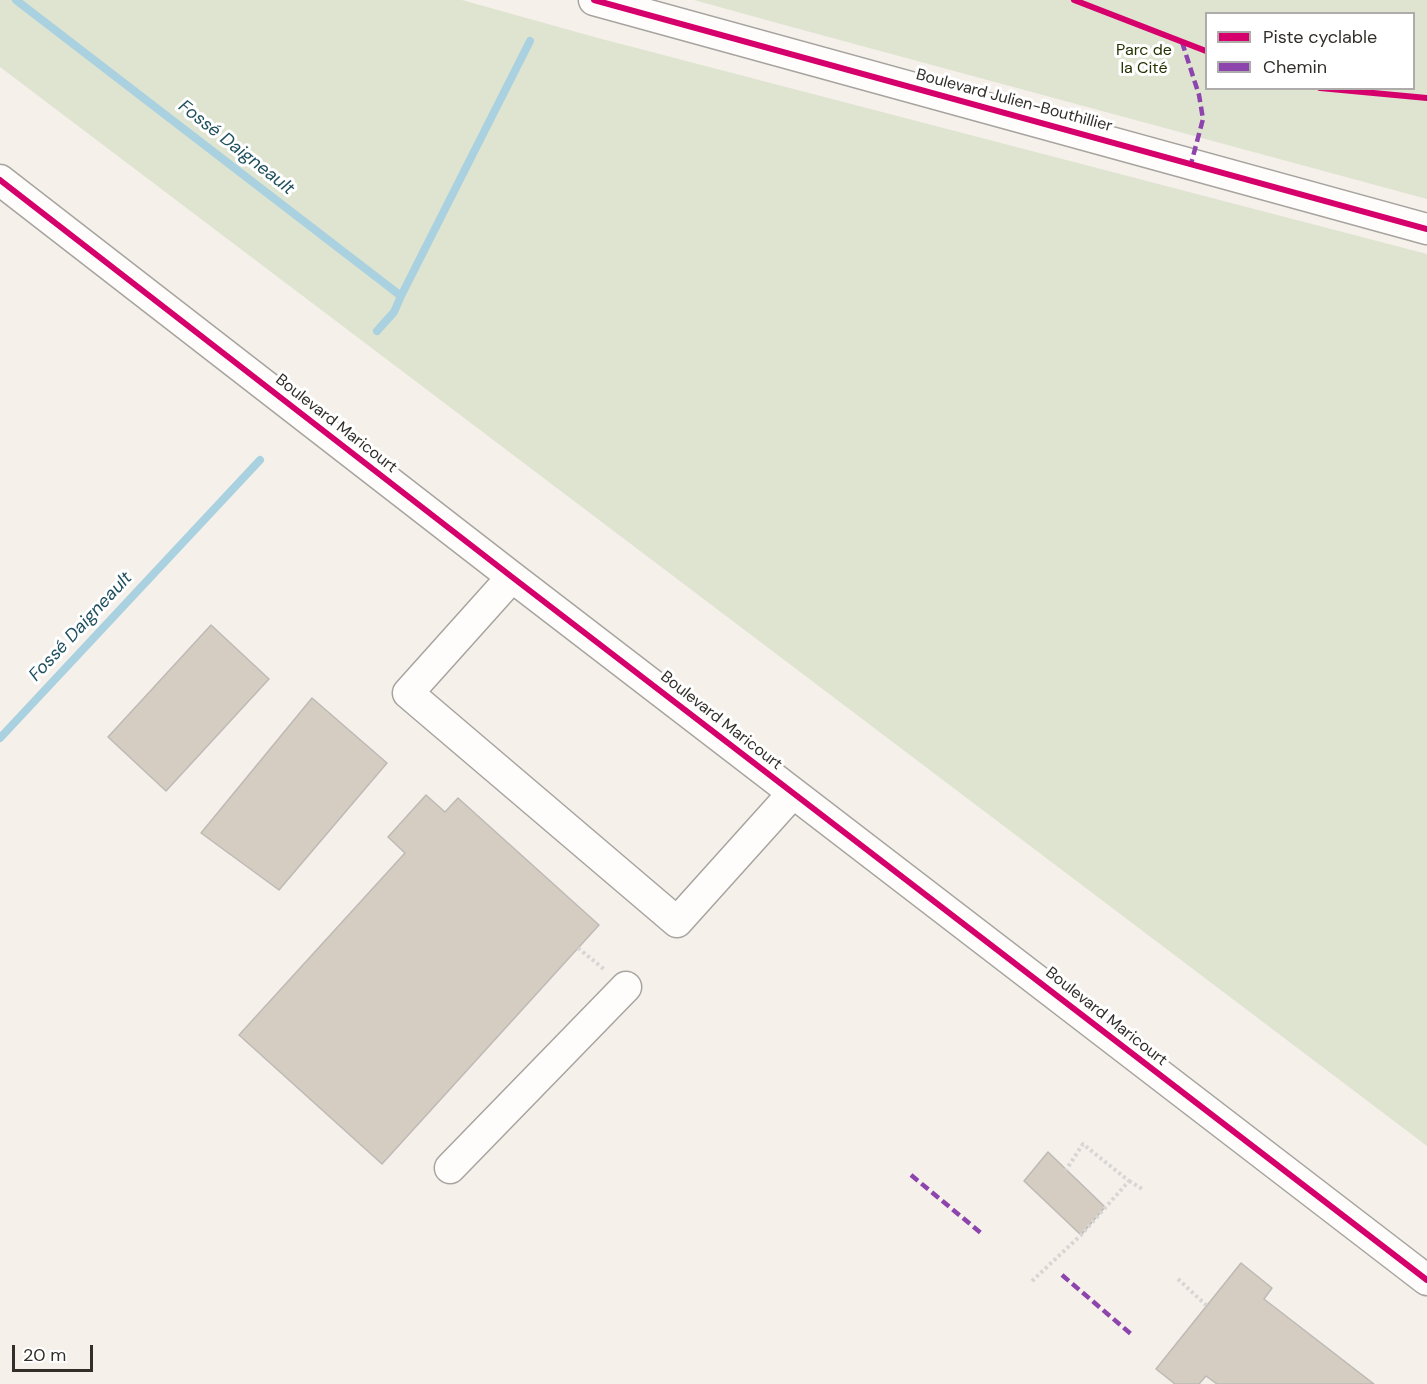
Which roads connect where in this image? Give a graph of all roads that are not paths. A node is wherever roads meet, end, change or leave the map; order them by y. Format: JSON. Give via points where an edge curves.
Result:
{"nodes":[{"id":1,"x":594,"y":0,"type":"edge"},
{"id":2,"x":0,"y":180,"type":"edge"},
{"id":3,"x":1427,"y":229,"type":"edge"},
{"id":4,"x":512,"y":578,"type":"junction"},
{"id":5,"x":793,"y":793,"type":"junction"},
{"id":6,"x":626,"y":987,"type":"dead end"},
{"id":7,"x":450,"y":1168,"type":"dead end"},
{"id":8,"x":1427,"y":1280,"type":"edge"}],
"edges":[{"from":1,"to":3,"type":"street","name":"Boulevard Julien-Bouthillier"},
{"from":2,"to":4,"type":"street","name":"Boulevard Maricourt"},
{"from":4,"to":5,"type":"street","name":"Boulevard Maricourt"},
{"from":4,"to":5,"type":"street","via":[[408,693],[676,922]]},
{"from":5,"to":8,"type":"street","name":"Boulevard Maricourt"},
{"from":6,"to":7,"type":"street"}]}
